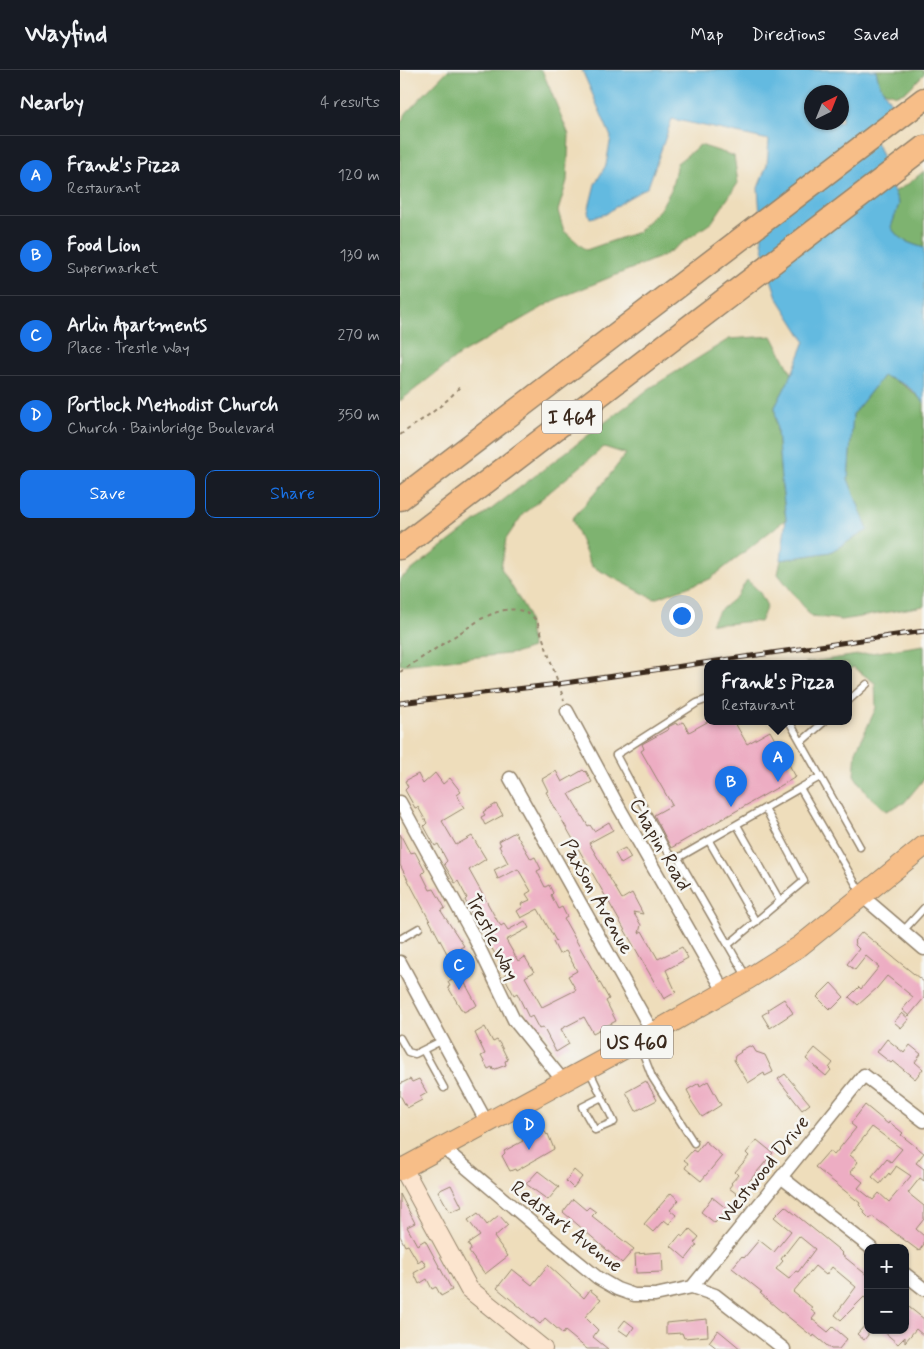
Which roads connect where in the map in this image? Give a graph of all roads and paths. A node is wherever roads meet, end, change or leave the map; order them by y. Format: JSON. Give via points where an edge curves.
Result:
{"nodes":[{"id":1,"x":924,"y":99,"type":"edge"},
{"id":2,"x":916,"y":153,"type":"edge"},
{"id":3,"x":462,"y":385,"type":"dead end"},
{"id":4,"x":400,"y":435,"type":"edge"},
{"id":5,"x":400,"y":499,"type":"edge"},
{"id":6,"x":400,"y":548,"type":"edge"},
{"id":7,"x":400,"y":672,"type":"edge"},
{"id":8,"x":867,"y":684,"type":"dead end"},
{"id":9,"x":852,"y":697,"type":"edge"},
{"id":10,"x":704,"y":700,"type":"edge"},
{"id":11,"x":567,"y":711,"type":"joint"},
{"id":12,"x":791,"y":725,"type":"edge"},
{"id":13,"x":820,"y":725,"type":"edge"},
{"id":14,"x":801,"y":742,"type":"junction"},
{"id":15,"x":820,"y":777,"type":"junction"},
{"id":16,"x":510,"y":778,"type":"dead end"},
{"id":17,"x":800,"y":788,"type":"junction"},
{"id":18,"x":400,"y":802,"type":"edge"},
{"id":19,"x":765,"y":808,"type":"junction"},
{"id":20,"x":736,"y":825,"type":"junction"},
{"id":21,"x":709,"y":840,"type":"junction"},
{"id":22,"x":923,"y":844,"type":"edge"},
{"id":23,"x":860,"y":847,"type":"dead end"},
{"id":24,"x":678,"y":858,"type":"junction"},
{"id":25,"x":862,"y":896,"type":"junction"},
{"id":26,"x":780,"y":901,"type":"junction"},
{"id":27,"x":924,"y":908,"type":"edge"},
{"id":28,"x":756,"y":922,"type":"junction"},
{"id":29,"x":419,"y":928,"type":"dead end"},
{"id":30,"x":903,"y":931,"type":"junction"},
{"id":31,"x":400,"y":939,"type":"edge"},
{"id":32,"x":728,"y":945,"type":"junction"},
{"id":33,"x":924,"y":949,"type":"edge"},
{"id":34,"x":400,"y":962,"type":"edge"},
{"id":35,"x":748,"y":979,"type":"junction"},
{"id":36,"x":725,"y":993,"type":"junction"},
{"id":37,"x":646,"y":1037,"type":"junction"},
{"id":38,"x":400,"y":1038,"type":"edge"},
{"id":39,"x":443,"y":1040,"type":"junction"},
{"id":40,"x":423,"y":1050,"type":"junction"},
{"id":41,"x":588,"y":1068,"type":"junction"},
{"id":42,"x":564,"y":1082,"type":"junction"},
{"id":43,"x":444,"y":1088,"type":"dead end"},
{"id":44,"x":602,"y":1097,"type":"junction"},
{"id":45,"x":924,"y":1121,"type":"edge"},
{"id":46,"x":487,"y":1123,"type":"junction"},
{"id":47,"x":694,"y":1143,"type":"dead end"},
{"id":48,"x":442,"y":1147,"type":"junction"},
{"id":49,"x":402,"y":1169,"type":"edge"},
{"id":50,"x":781,"y":1177,"type":"junction"},
{"id":51,"x":867,"y":1244,"type":"edge"},
{"id":52,"x":909,"y":1277,"type":"edge"},
{"id":53,"x":692,"y":1287,"type":"junction"},
{"id":54,"x":924,"y":1289,"type":"edge"},
{"id":55,"x":543,"y":1349,"type":"edge"},
{"id":56,"x":784,"y":1349,"type":"edge"}],
"edges":[{"from":1,"to":5,"type":"highway","number":"I 464"},
{"from":2,"to":6,"type":"highway","number":"I 464"},
{"from":3,"to":4,"type":"path"},
{"from":7,"to":11,"type":"path","via":[[495,612],[509,608],[520,610],[531,614],[537,621]]},
{"from":8,"to":9,"type":"lane"},
{"from":10,"to":24,"type":"lane","via":[[616,755],[670,854]]},
{"from":11,"to":36,"type":"street","name":"Chapin Road"},
{"from":12,"to":14,"type":"lane"},
{"from":13,"to":14,"type":"lane"},
{"from":14,"to":15,"type":"lane"},
{"from":15,"to":17,"type":"lane"},
{"from":15,"to":23,"type":"lane"},
{"from":16,"to":37,"type":"street","name":"Paxson Avenue"},
{"from":17,"to":19,"type":"lane"},
{"from":17,"to":25,"type":"lane"},
{"from":18,"to":42,"type":"street","name":"Trestle Way","via":[[473,935],[514,1020]]},
{"from":19,"to":20,"type":"lane"},
{"from":19,"to":26,"type":"lane","via":[[804,881]]},
{"from":20,"to":21,"type":"lane"},
{"from":20,"to":26,"type":"lane"},
{"from":21,"to":24,"type":"lane"},
{"from":21,"to":28,"type":"lane"},
{"from":22,"to":25,"type":"main road","number":"US 460"},
{"from":24,"to":32,"type":"lane"},
{"from":25,"to":30,"type":"street"},
{"from":25,"to":35,"type":"main road","number":"US 460","via":[[800,946]]},
{"from":26,"to":28,"type":"lane"},
{"from":27,"to":30,"type":"lane"},
{"from":28,"to":32,"type":"lane"},
{"from":29,"to":31,"type":"lane"},
{"from":30,"to":33,"type":"street"},
{"from":32,"to":35,"type":"lane"},
{"from":34,"to":39,"type":"street"},
{"from":35,"to":36,"type":"main road","number":"US 460"},
{"from":36,"to":37,"type":"main road","number":"US 460"},
{"from":37,"to":41,"type":"main road","number":"US 460"},
{"from":37,"to":47,"type":"lane","via":[[652,1077]]},
{"from":38,"to":40,"type":"lane","via":[[408,1052],[415,1054]]},
{"from":39,"to":40,"type":"lane"},
{"from":39,"to":46,"type":"street"},
{"from":40,"to":43,"type":"lane"},
{"from":41,"to":42,"type":"main road","number":"US 460"},
{"from":41,"to":44,"type":"lane"},
{"from":42,"to":46,"type":"main road","number":"US 460"},
{"from":44,"to":44,"type":"lane","via":[[614,1122],[595,1130],[582,1107]]},
{"from":45,"to":50,"type":"street","name":"Westwood Drive","via":[[864,1075]]},
{"from":46,"to":48,"type":"main road","number":"US 460"},
{"from":48,"to":49,"type":"main road","number":"US 460"},
{"from":48,"to":53,"type":"street","name":"Redstart Avenue","via":[[585,1267],[617,1289],[634,1295],[648,1295]]},
{"from":49,"to":55,"type":"street","via":[[469,1288]]},
{"from":50,"to":51,"type":"street"},
{"from":50,"to":53,"type":"street","name":"Westwood Drive"},
{"from":52,"to":54,"type":"street"},
{"from":53,"to":56,"type":"street","via":[[715,1295]]}]}
